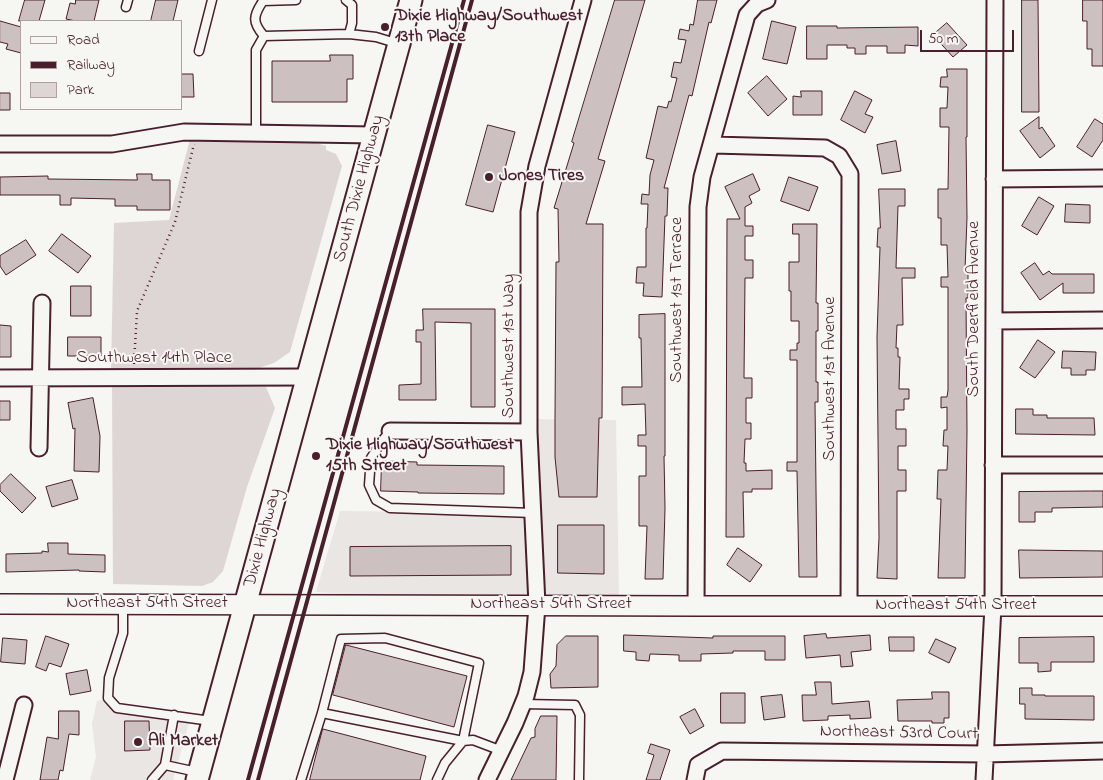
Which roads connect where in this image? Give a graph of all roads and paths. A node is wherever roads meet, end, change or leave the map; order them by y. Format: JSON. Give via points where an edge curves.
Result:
{"nodes":[{"id":1,"x":212,"y":0,"type":"edge"},
{"id":2,"x":296,"y":0,"type":"edge"},
{"id":3,"x":346,"y":0,"type":"edge"},
{"id":4,"x":411,"y":0,"type":"edge"},
{"id":5,"x":583,"y":0,"type":"edge"},
{"id":6,"x":995,"y":0,"type":"edge"},
{"id":7,"x":762,"y":2,"type":"edge"},
{"id":8,"x":349,"y":34,"type":"junction"},
{"id":9,"x":264,"y":36,"type":"junction"},
{"id":10,"x":399,"y":44,"type":"junction"},
{"id":11,"x":198,"y":51,"type":"dead end"},
{"id":12,"x":196,"y":132,"type":"junction"},
{"id":13,"x":256,"y":133,"type":"junction"},
{"id":14,"x":374,"y":135,"type":"junction"},
{"id":15,"x":0,"y":144,"type":"edge"},
{"id":16,"x":712,"y":145,"type":"junction"},
{"id":17,"x":1103,"y":178,"type":"edge"},
{"id":18,"x":994,"y":179,"type":"junction"},
{"id":19,"x":42,"y":302,"type":"dead end"},
{"id":20,"x":1103,"y":320,"type":"edge"},
{"id":21,"x":994,"y":321,"type":"junction"},
{"id":22,"x":308,"y":377,"type":"junction"},
{"id":23,"x":0,"y":378,"type":"edge"},
{"id":24,"x":40,"y":378,"type":"junction"},
{"id":25,"x":133,"y":378,"type":"junction"},
{"id":26,"x":390,"y":431,"type":"joint"},
{"id":27,"x":529,"y":432,"type":"junction"},
{"id":28,"x":40,"y":448,"type":"dead end"},
{"id":29,"x":993,"y":465,"type":"junction"},
{"id":30,"x":1103,"y":465,"type":"edge"},
{"id":31,"x":532,"y":513,"type":"junction"},
{"id":32,"x":0,"y":604,"type":"edge"},
{"id":33,"x":123,"y":604,"type":"junction"},
{"id":34,"x":246,"y":604,"type":"junction"},
{"id":35,"x":537,"y":605,"type":"junction"},
{"id":36,"x":696,"y":606,"type":"junction"},
{"id":37,"x":849,"y":606,"type":"junction"},
{"id":38,"x":1103,"y":606,"type":"edge"},
{"id":39,"x":993,"y":612,"type":"junction"},
{"id":40,"x":523,"y":704,"type":"junction"},
{"id":41,"x":24,"y":705,"type":"dead end"},
{"id":42,"x":322,"y":713,"type":"junction"},
{"id":43,"x":174,"y":715,"type":"junction"},
{"id":44,"x":213,"y":721,"type":"junction"},
{"id":45,"x":463,"y":741,"type":"junction"},
{"id":46,"x":502,"y":751,"type":"junction"},
{"id":47,"x":1103,"y":751,"type":"edge"},
{"id":48,"x":985,"y":754,"type":"junction"},
{"id":49,"x":166,"y":765,"type":"junction"},
{"id":50,"x":697,"y":773,"type":"edge"},
{"id":51,"x":198,"y":776,"type":"edge"},
{"id":52,"x":5,"y":780,"type":"edge"},
{"id":53,"x":152,"y":780,"type":"edge"},
{"id":54,"x":301,"y":780,"type":"edge"},
{"id":55,"x":437,"y":780,"type":"edge"},
{"id":56,"x":487,"y":780,"type":"edge"},
{"id":57,"x":579,"y":780,"type":"edge"},
{"id":58,"x":984,"y":780,"type":"edge"}],
"edges":[{"from":1,"to":11,"type":"lane"},
{"from":2,"to":9,"type":"lane","via":[[263,1],[255,12],[256,26]]},
{"from":3,"to":8,"type":"lane","via":[[352,5]]},
{"from":4,"to":10,"type":"main road","name":"South Dixie Highway"},
{"from":5,"to":27,"type":"street","name":"Southwest 1st Way","via":[[537,166],[529,212]]},
{"from":6,"to":18,"type":"street","name":"South Deerfield Avenue"},
{"from":7,"to":16,"type":"street","name":"Southwest 1st Terrace","via":[[747,15]]},
{"from":8,"to":9,"type":"lane"},
{"from":8,"to":10,"type":"lane"},
{"from":9,"to":13,"type":"lane","via":[[256,50]]},
{"from":10,"to":14,"type":"main road","name":"South Dixie Highway"},
{"from":12,"to":13,"type":"street"},
{"from":12,"to":15,"type":"street","via":[[112,144]]},
{"from":12,"to":25,"type":"path","via":[[174,222],[137,311]]},
{"from":13,"to":14,"type":"street"},
{"from":14,"to":22,"type":"main road","name":"South Dixie Highway"},
{"from":16,"to":36,"type":"street","name":"Southwest 1st Terrace","via":[[702,177],[698,207]]},
{"from":16,"to":37,"type":"street","name":"Southwest 1st Avenue","via":[[825,148],[839,156],[850,174]]},
{"from":17,"to":18,"type":"street"},
{"from":18,"to":21,"type":"street","name":"South Deerfield Avenue"},
{"from":19,"to":24,"type":"street"},
{"from":20,"to":21,"type":"street"},
{"from":21,"to":29,"type":"street","name":"South Deerfield Avenue"},
{"from":22,"to":25,"type":"street","name":"Southwest 14th Place"},
{"from":22,"to":34,"type":"main road","name":"Dixie Highway"},
{"from":23,"to":24,"type":"street","name":"Southwest 14th Place"},
{"from":24,"to":25,"type":"street","name":"Southwest 14th Place"},
{"from":24,"to":28,"type":"street"},
{"from":26,"to":27,"type":"street"},
{"from":26,"to":31,"type":"lane","via":[[371,458],[369,485],[376,500],[390,508]]},
{"from":27,"to":31,"type":"street","name":"Southwest 1st Way"},
{"from":29,"to":30,"type":"street"},
{"from":29,"to":39,"type":"street","name":"South Deerfield Avenue"},
{"from":31,"to":35,"type":"street","name":"Southwest 1st Way"},
{"from":32,"to":33,"type":"street","name":"Northeast 54th Street"},
{"from":33,"to":34,"type":"street","name":"Northeast 54th Street"},
{"from":33,"to":43,"type":"lane","via":[[123,633],[109,678],[108,698],[117,708]]},
{"from":34,"to":35,"type":"street","name":"Northeast 54th Street"},
{"from":34,"to":44,"type":"main road","name":"Dixie Highway"},
{"from":35,"to":36,"type":"street","name":"Northeast 54th Street"},
{"from":35,"to":40,"type":"street","name":"Southwest 1st Way","via":[[532,672]]},
{"from":36,"to":37,"type":"street","name":"Northeast 54th Street"},
{"from":37,"to":39,"type":"street","name":"Northeast 54th Street"},
{"from":38,"to":39,"type":"street","name":"Northeast 54th Street"},
{"from":39,"to":48,"type":"street","name":"South Deerfield Avenue"},
{"from":40,"to":46,"type":"street","name":"Southwest 1st Way"},
{"from":40,"to":57,"type":"lane","via":[[578,707]]},
{"from":41,"to":52,"type":"street"},
{"from":42,"to":45,"type":"lane"},
{"from":42,"to":45,"type":"lane","via":[[341,639],[385,638],[479,663]]},
{"from":42,"to":54,"type":"lane"},
{"from":43,"to":44,"type":"lane"},
{"from":43,"to":49,"type":"lane"},
{"from":44,"to":51,"type":"main road","name":"Dixie Highway"},
{"from":45,"to":46,"type":"lane","via":[[473,740]]},
{"from":45,"to":55,"type":"lane","via":[[445,763]]},
{"from":46,"to":56,"type":"street","name":"Southwest 1st Way"},
{"from":47,"to":48,"type":"street","name":"Northeast 53rd Court"},
{"from":48,"to":50,"type":"street","name":"Northeast 53rd Court","via":[[722,751]]},
{"from":48,"to":58,"type":"street","name":"South Deerfield Avenue"},
{"from":49,"to":51,"type":"lane"},
{"from":49,"to":53,"type":"lane"}]}
